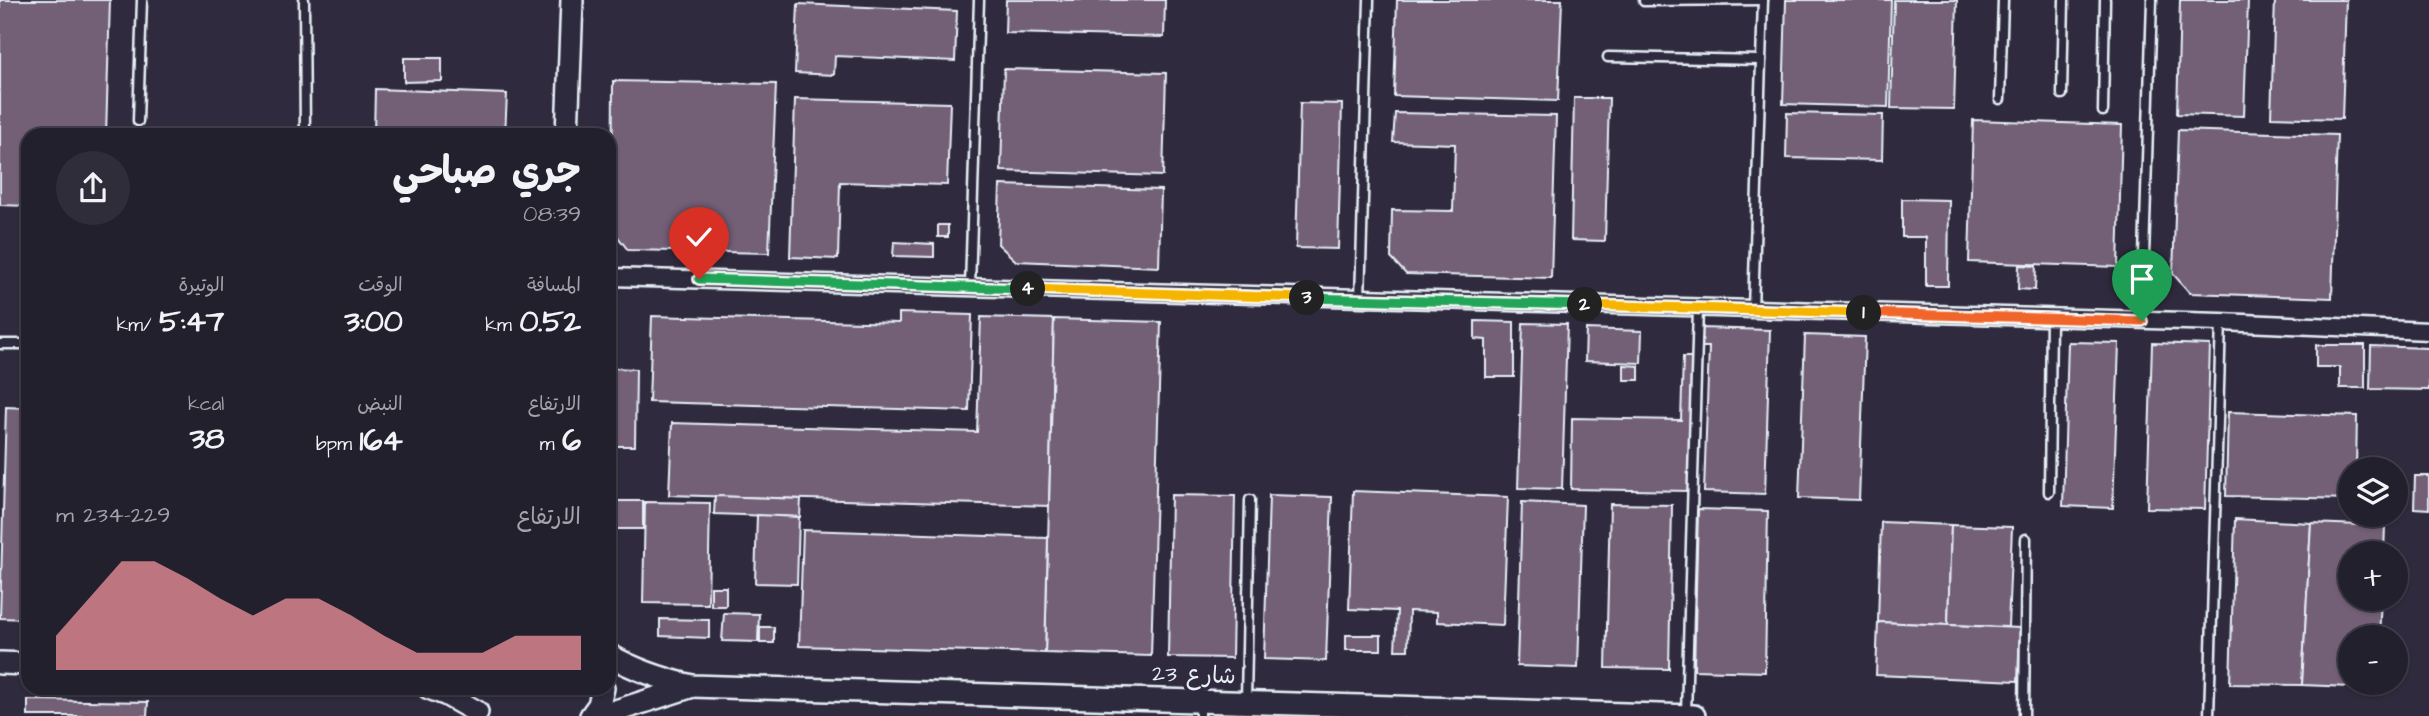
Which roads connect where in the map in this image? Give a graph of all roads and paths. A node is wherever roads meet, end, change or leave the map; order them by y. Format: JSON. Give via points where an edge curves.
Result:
{"nodes":[{"id":1,"x":142,"y":0,"type":"edge"},
{"id":2,"x":304,"y":0,"type":"edge"},
{"id":3,"x":572,"y":0,"type":"edge"},
{"id":4,"x":979,"y":0,"type":"edge"},
{"id":5,"x":1369,"y":0,"type":"edge"},
{"id":6,"x":1763,"y":0,"type":"edge"},
{"id":7,"x":2003,"y":0,"type":"edge"},
{"id":8,"x":2064,"y":0,"type":"edge"},
{"id":9,"x":2105,"y":0,"type":"edge"},
{"id":10,"x":2152,"y":0,"type":"edge"},
{"id":11,"x":1644,"y":1,"type":"edge"},
{"id":12,"x":1608,"y":57,"type":"dead end"},
{"id":13,"x":1761,"y":60,"type":"junction"},
{"id":14,"x":2062,"y":94,"type":"dead end"},
{"id":15,"x":2000,"y":99,"type":"dead end"},
{"id":16,"x":2103,"y":111,"type":"dead end"},
{"id":17,"x":138,"y":121,"type":"dead end"},
{"id":18,"x":305,"y":128,"type":"edge"},
{"id":19,"x":567,"y":128,"type":"edge"},
{"id":20,"x":616,"y":276,"type":"edge"},
{"id":21,"x":970,"y":288,"type":"junction"},
{"id":22,"x":1360,"y":299,"type":"junction"},
{"id":23,"x":1698,"y":308,"type":"junction"},
{"id":24,"x":1753,"y":309,"type":"junction"},
{"id":25,"x":2051,"y":318,"type":"junction"},
{"id":26,"x":2142,"y":321,"type":"junction"},
{"id":27,"x":2221,"y":322,"type":"junction"},
{"id":28,"x":2429,"y":331,"type":"edge"},
{"id":29,"x":0,"y":344,"type":"edge"},
{"id":30,"x":21,"y":344,"type":"edge"},
{"id":31,"x":2049,"y":492,"type":"dead end"},
{"id":32,"x":1250,"y":500,"type":"dead end"},
{"id":33,"x":2026,"y":539,"type":"dead end"},
{"id":34,"x":616,"y":659,"type":"edge"},
{"id":35,"x":0,"y":663,"type":"edge"},
{"id":36,"x":21,"y":664,"type":"edge"},
{"id":37,"x":692,"y":686,"type":"junction"},
{"id":38,"x":447,"y":695,"type":"edge"},
{"id":39,"x":472,"y":695,"type":"edge"},
{"id":40,"x":601,"y":695,"type":"edge"},
{"id":41,"x":1246,"y":703,"type":"junction"},
{"id":42,"x":1200,"y":709,"type":"edge"},
{"id":43,"x":479,"y":714,"type":"edge"},
{"id":44,"x":1539,"y":714,"type":"edge"},
{"id":45,"x":1686,"y":715,"type":"edge"},
{"id":46,"x":591,"y":716,"type":"edge"},
{"id":47,"x":600,"y":716,"type":"edge"},
{"id":48,"x":1695,"y":716,"type":"edge"},
{"id":49,"x":2024,"y":716,"type":"edge"},
{"id":50,"x":2209,"y":716,"type":"edge"}],
"edges":[{"from":1,"to":17,"type":"lane"},
{"from":2,"to":18,"type":"lane"},
{"from":3,"to":19,"type":"street"},
{"from":4,"to":21,"type":"lane"},
{"from":5,"to":22,"type":"lane"},
{"from":6,"to":11,"type":"lane"},
{"from":6,"to":13,"type":"lane"},
{"from":7,"to":15,"type":"lane"},
{"from":8,"to":14,"type":"lane"},
{"from":9,"to":16,"type":"lane"},
{"from":10,"to":26,"type":"lane"},
{"from":12,"to":13,"type":"lane"},
{"from":13,"to":24,"type":"lane"},
{"from":20,"to":21,"type":"street"},
{"from":21,"to":22,"type":"street"},
{"from":22,"to":23,"type":"street"},
{"from":23,"to":24,"type":"street"},
{"from":23,"to":45,"type":"lane"},
{"from":24,"to":25,"type":"street"},
{"from":25,"to":26,"type":"street"},
{"from":25,"to":31,"type":"lane"},
{"from":26,"to":27,"type":"street"},
{"from":27,"to":28,"type":"street"},
{"from":27,"to":50,"type":"lane"},
{"from":29,"to":30,"type":"lane"},
{"from":32,"to":41,"type":"lane"},
{"from":33,"to":49,"type":"lane"},
{"from":34,"to":37,"type":"street","name":"شارع 23","via":[[659,678]]},
{"from":35,"to":36,"type":"street"},
{"from":37,"to":42,"type":"street","name":"شارع 23"},
{"from":37,"to":47,"type":"street","name":"شارع 23"},
{"from":38,"to":43,"type":"street"},
{"from":39,"to":43,"type":"street"},
{"from":40,"to":46,"type":"street"},
{"from":41,"to":42,"type":"street","name":"شارع 23"},
{"from":41,"to":44,"type":"street","name":"شارع 23"},
{"from":44,"to":45,"type":"street","name":"شارع 23"},
{"from":45,"to":48,"type":"street","name":"شارع 23"}]}
